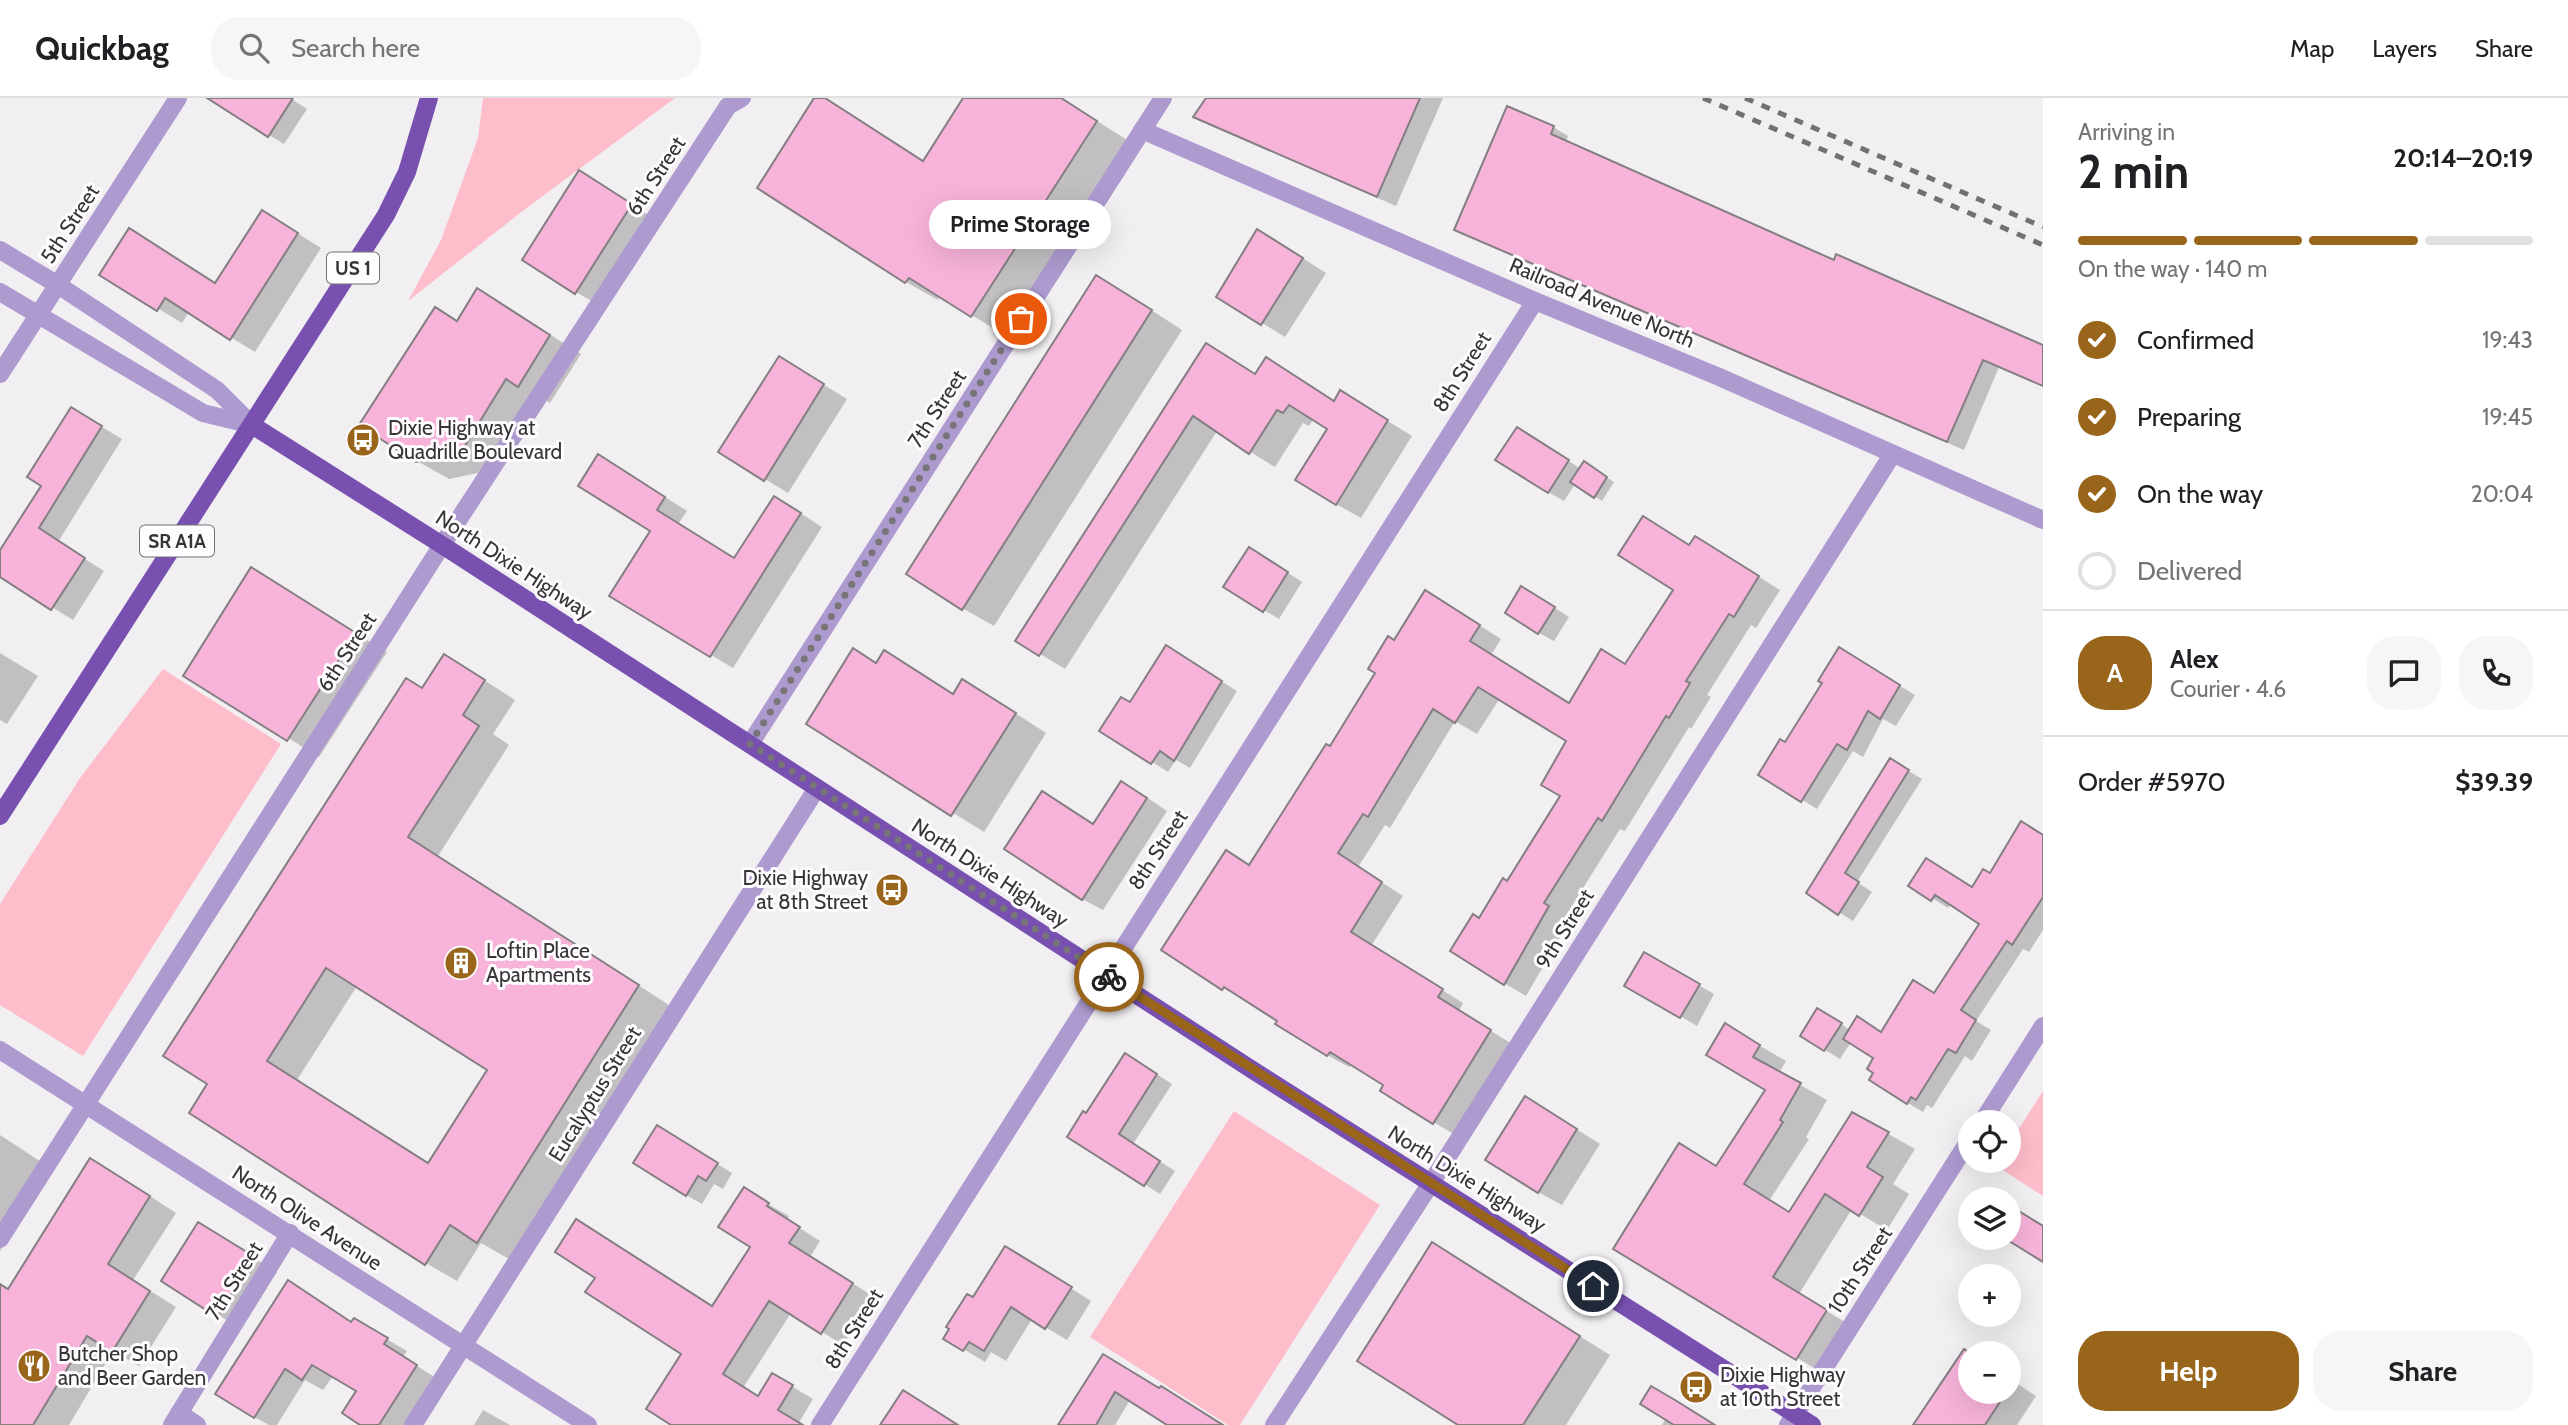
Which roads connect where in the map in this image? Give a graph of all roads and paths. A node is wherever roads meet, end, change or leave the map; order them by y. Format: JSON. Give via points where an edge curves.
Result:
{"nodes":[{"id":1,"x":178,"y":98,"type":"edge"},
{"id":2,"x":429,"y":98,"type":"edge"},
{"id":3,"x":742,"y":98,"type":"edge"},
{"id":4,"x":1160,"y":99,"type":"edge"},
{"id":5,"x":1142,"y":130,"type":"junction"},
{"id":6,"x":0,"y":250,"type":"edge"},
{"id":7,"x":58,"y":285,"type":"junction"},
{"id":8,"x":0,"y":292,"type":"edge"},
{"id":9,"x":1535,"y":300,"type":"junction"},
{"id":10,"x":37,"y":316,"type":"junction"},
{"id":11,"x":0,"y":374,"type":"edge"},
{"id":12,"x":252,"y":425,"type":"junction"},
{"id":13,"x":1892,"y":455,"type":"junction"},
{"id":14,"x":2043,"y":520,"type":"edge"},
{"id":15,"x":442,"y":545,"type":"junction"},
{"id":16,"x":750,"y":744,"type":"junction"},
{"id":17,"x":817,"y":788,"type":"junction"},
{"id":18,"x":0,"y":816,"type":"edge"},
{"id":19,"x":1106,"y":975,"type":"junction"},
{"id":20,"x":2043,"y":1026,"type":"edge"},
{"id":21,"x":0,"y":1051,"type":"edge"},
{"id":22,"x":86,"y":1104,"type":"junction"},
{"id":23,"x":1990,"y":1110,"type":"edge"},
{"id":24,"x":1958,"y":1158,"type":"edge"},
{"id":25,"x":1431,"y":1183,"type":"junction"},
{"id":26,"x":290,"y":1233,"type":"junction"},
{"id":27,"x":0,"y":1238,"type":"edge"},
{"id":28,"x":463,"y":1345,"type":"junction"},
{"id":29,"x":175,"y":1419,"type":"edge"},
{"id":30,"x":1791,"y":1420,"type":"edge"},
{"id":31,"x":197,"y":1425,"type":"edge"},
{"id":32,"x":413,"y":1425,"type":"edge"},
{"id":33,"x":589,"y":1425,"type":"edge"},
{"id":34,"x":820,"y":1425,"type":"edge"},
{"id":35,"x":1274,"y":1425,"type":"edge"},
{"id":36,"x":1812,"y":1425,"type":"edge"}],
"edges":[{"from":1,"to":7,"type":"street","name":"5th Street"},
{"from":2,"to":12,"type":"main road","number":"US 1","via":[[407,173],[386,215]]},
{"from":3,"to":15,"type":"street","name":"6th Street","via":[[729,106]]},
{"from":4,"to":5,"type":"street","name":"7th Street"},
{"from":5,"to":9,"type":"street","name":"Railroad Avenue North"},
{"from":5,"to":16,"type":"street","name":"7th Street"},
{"from":6,"to":7,"type":"street","name":"North Dixie Highway"},
{"from":7,"to":10,"type":"street","name":"5th Street"},
{"from":7,"to":12,"type":"street","name":"North Dixie Highway","via":[[217,390]]},
{"from":8,"to":10,"type":"street","name":"North Dixie Highway"},
{"from":9,"to":13,"type":"street","name":"Railroad Avenue North"},
{"from":9,"to":19,"type":"street","name":"8th Street"},
{"from":10,"to":11,"type":"street","name":"5th Street"},
{"from":10,"to":12,"type":"street","name":"North Dixie Highway","via":[[203,413]]},
{"from":12,"to":15,"type":"main road","name":"North Dixie Highway"},
{"from":12,"to":18,"type":"main road","number":"SR A1A"},
{"from":13,"to":14,"type":"street","name":"Railroad Avenue North"},
{"from":13,"to":25,"type":"street","name":"9th Street"},
{"from":15,"to":16,"type":"main road","name":"North Dixie Highway"},
{"from":15,"to":22,"type":"street","name":"6th Street"},
{"from":16,"to":17,"type":"main road","name":"North Dixie Highway"},
{"from":17,"to":19,"type":"main road","name":"North Dixie Highway"},
{"from":17,"to":28,"type":"street","name":"Eucalyptus Street"},
{"from":19,"to":25,"type":"main road","name":"North Dixie Highway"},
{"from":19,"to":34,"type":"street","name":"8th Street"},
{"from":20,"to":23,"type":"street"},
{"from":21,"to":22,"type":"street","name":"North Olive Avenue"},
{"from":22,"to":26,"type":"street","name":"North Olive Avenue"},
{"from":22,"to":27,"type":"street","name":"6th Street"},
{"from":24,"to":30,"type":"street","name":"10th Street"},
{"from":25,"to":30,"type":"main road","name":"North Dixie Highway"},
{"from":25,"to":35,"type":"street","name":"9th Street"},
{"from":26,"to":28,"type":"street","name":"North Olive Avenue"},
{"from":26,"to":29,"type":"street","name":"7th Street"},
{"from":28,"to":32,"type":"street","name":"Eucalyptus Street"},
{"from":28,"to":33,"type":"street","name":"North Olive Avenue"},
{"from":29,"to":31,"type":"street"},
{"from":30,"to":36,"type":"main road","name":"North Dixie Highway"}]}
